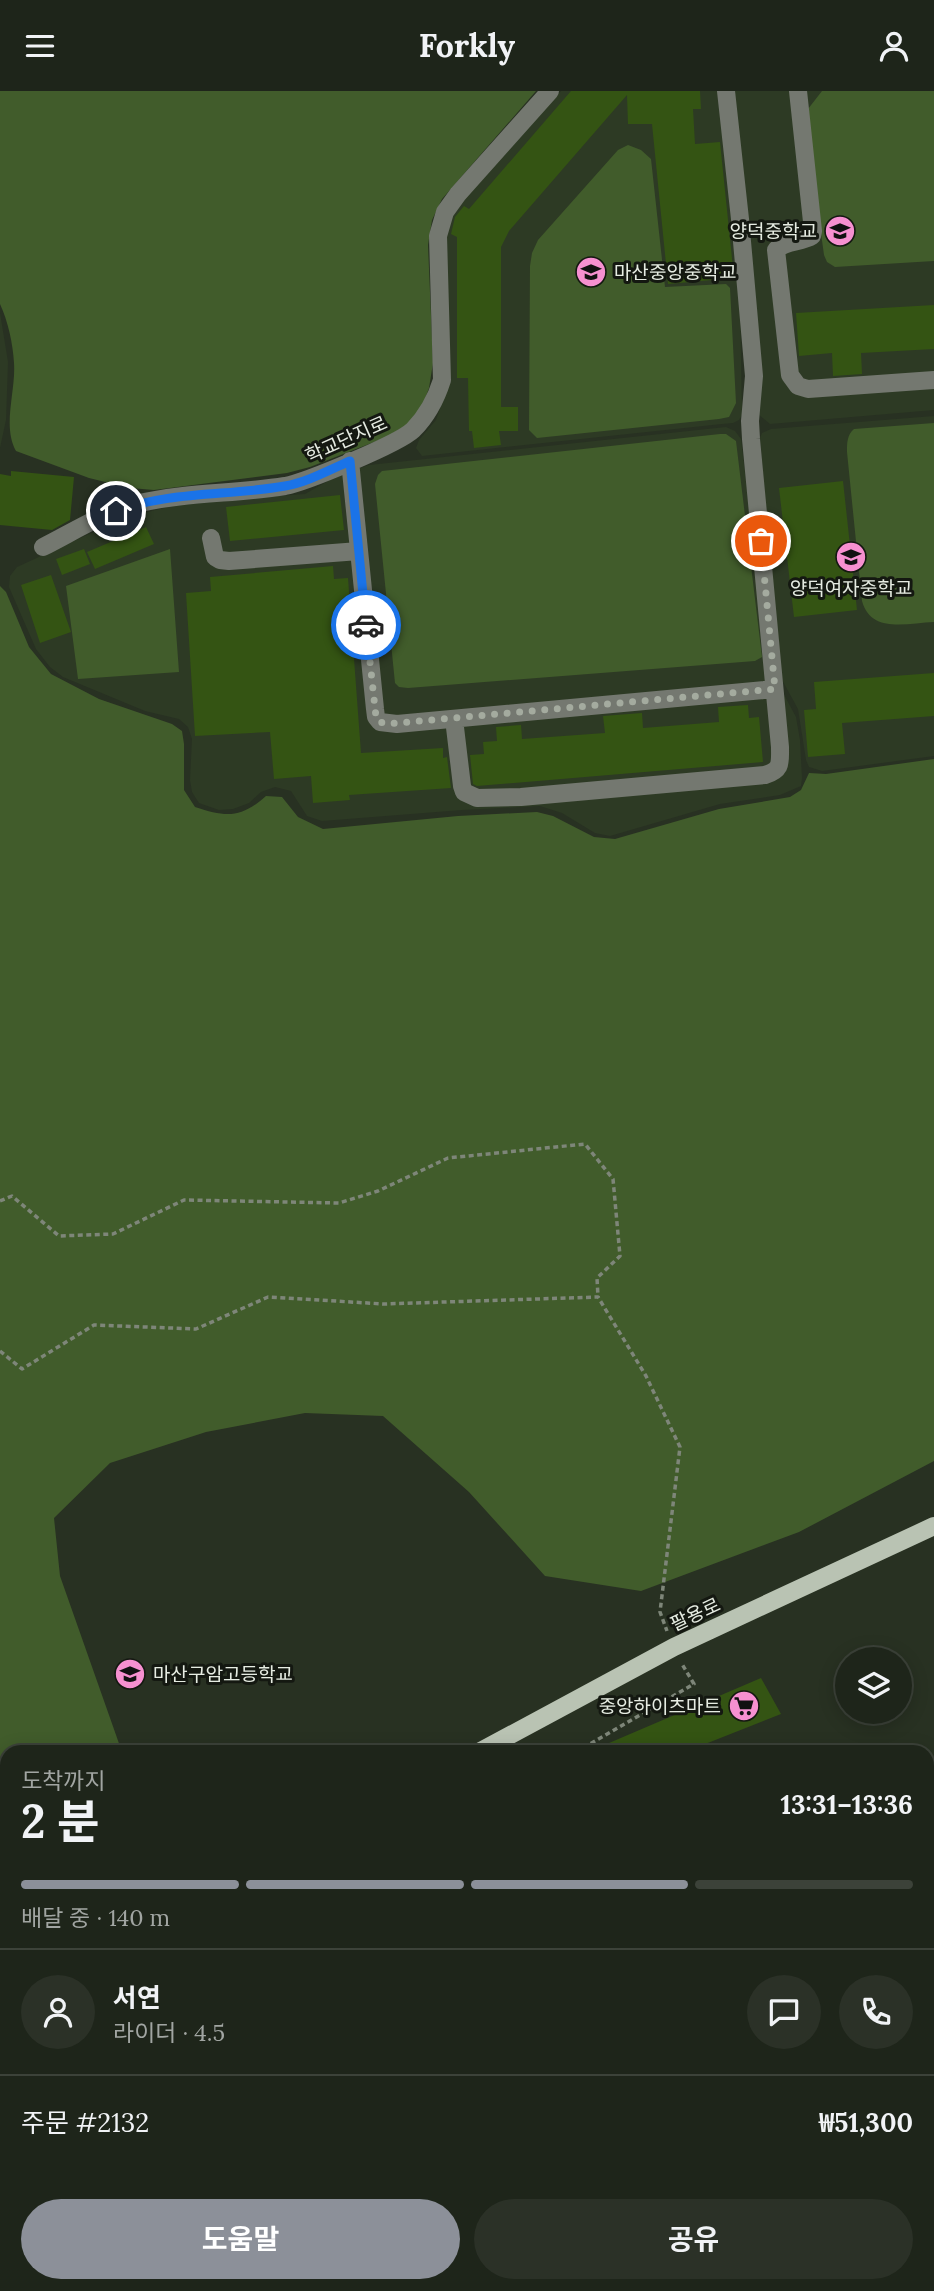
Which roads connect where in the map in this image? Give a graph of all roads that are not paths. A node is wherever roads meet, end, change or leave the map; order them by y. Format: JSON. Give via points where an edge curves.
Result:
{"nodes":[{"id":1,"x":550,"y":91,"type":"edge"},
{"id":2,"x":726,"y":91,"type":"edge"},
{"id":3,"x":798,"y":91,"type":"edge"},
{"id":4,"x":934,"y":380,"type":"edge"},
{"id":5,"x":350,"y":461,"type":"junction"},
{"id":6,"x":211,"y":538,"type":"dead end"},
{"id":7,"x":43,"y":547,"type":"dead end"},
{"id":8,"x":359,"y":551,"type":"junction"},
{"id":9,"x":775,"y":689,"type":"junction"},
{"id":10,"x":454,"y":719,"type":"junction"},
{"id":11,"x":934,"y":1525,"type":"edge"},
{"id":12,"x":492,"y":1745,"type":"edge"}],
"edges":[{"from":1,"to":5,"type":"street","name":"학교단지로","via":[[458,194],[440,223],[442,380],[437,397],[411,432]]},
{"from":2,"to":9,"type":"street","via":[[754,376],[751,439]]},
{"from":3,"to":4,"type":"street","via":[[813,231],[806,240],[776,250],[790,376],[808,389]]},
{"from":5,"to":7,"type":"street","name":"학교단지로","via":[[286,486],[134,505]]},
{"from":5,"to":8,"type":"street"},
{"from":6,"to":8,"type":"street","via":[[220,560]]},
{"from":8,"to":10,"type":"street","via":[[376,717],[387,724]]},
{"from":9,"to":10,"type":"street"},
{"from":9,"to":10,"type":"street","via":[[780,760],[775,772],[765,775],[477,798],[462,786]]},
{"from":11,"to":12,"type":"main road","name":"팔용로","via":[[674,1647]]}]}
